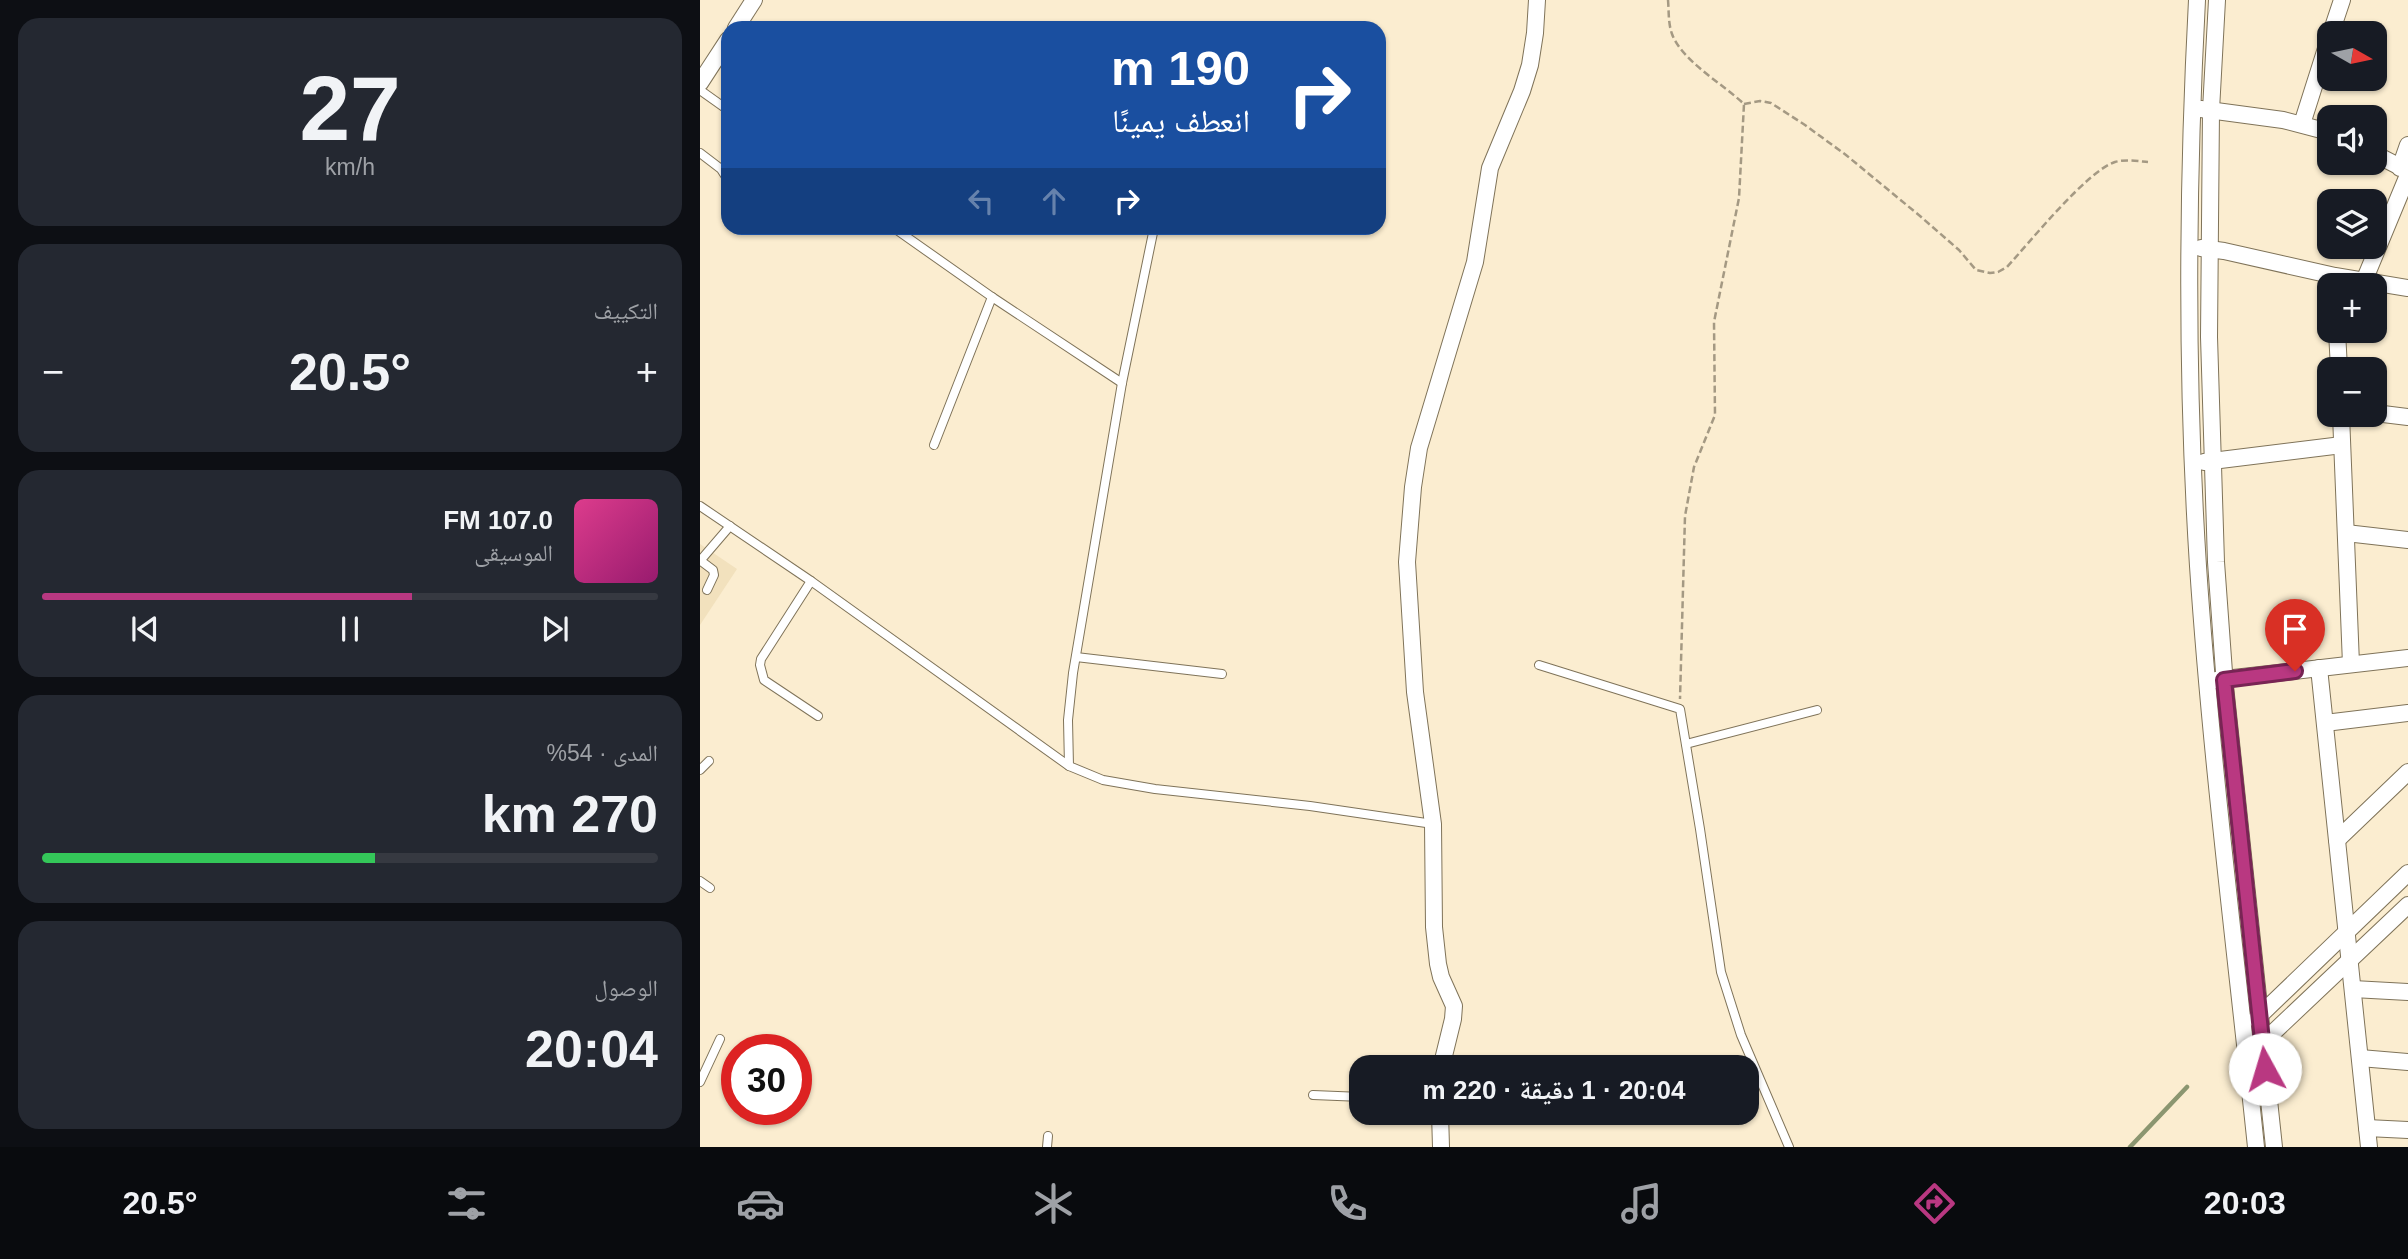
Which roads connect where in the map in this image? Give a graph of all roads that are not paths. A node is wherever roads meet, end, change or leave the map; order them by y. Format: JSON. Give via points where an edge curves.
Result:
{"nodes":[{"id":1,"x":754,"y":0,"type":"edge"},
{"id":2,"x":1537,"y":0,"type":"edge"},
{"id":3,"x":2197,"y":0,"type":"edge"},
{"id":4,"x":2217,"y":0,"type":"edge"},
{"id":5,"x":2342,"y":0,"type":"edge"},
{"id":6,"x":740,"y":21,"type":"edge"},
{"id":7,"x":2335,"y":21,"type":"edge"},
{"id":8,"x":721,"y":51,"type":"edge"},
{"id":9,"x":2317,"y":77,"type":"edge"},
{"id":10,"x":700,"y":83,"type":"edge"},
{"id":11,"x":700,"y":90,"type":"edge"},
{"id":12,"x":721,"y":105,"type":"edge"},
{"id":13,"x":2192,"y":108,"type":"junction"},
{"id":14,"x":2211,"y":110,"type":"junction"},
{"id":15,"x":2302,"y":124,"type":"junction"},
{"id":16,"x":2317,"y":128,"type":"edge"},
{"id":17,"x":2408,"y":145,"type":"edge"},
{"id":18,"x":700,"y":153,"type":"edge"},
{"id":19,"x":2387,"y":161,"type":"edge"},
{"id":20,"x":721,"y":169,"type":"edge"},
{"id":21,"x":2405,"y":171,"type":"edge"},
{"id":22,"x":904,"y":235,"type":"edge"},
{"id":23,"x":1153,"y":235,"type":"edge"},
{"id":24,"x":2190,"y":246,"type":"junction"},
{"id":25,"x":2209,"y":249,"type":"junction"},
{"id":26,"x":2367,"y":273,"type":"edge"},
{"id":27,"x":2317,"y":276,"type":"edge"},
{"id":28,"x":2387,"y":285,"type":"edge"},
{"id":29,"x":2408,"y":288,"type":"edge"},
{"id":30,"x":992,"y":297,"type":"junction"},
{"id":31,"x":1122,"y":383,"type":"junction"},
{"id":32,"x":2387,"y":415,"type":"edge"},
{"id":33,"x":2408,"y":417,"type":"edge"},
{"id":34,"x":2341,"y":427,"type":"edge"},
{"id":35,"x":2342,"y":444,"type":"junction"},
{"id":36,"x":933,"y":445,"type":"dead end"},
{"id":37,"x":2212,"y":460,"type":"junction"},
{"id":38,"x":2194,"y":464,"type":"junction"},
{"id":39,"x":700,"y":506,"type":"edge"},
{"id":40,"x":730,"y":526,"type":"junction"},
{"id":41,"x":2346,"y":533,"type":"junction"},
{"id":42,"x":2408,"y":540,"type":"edge"},
{"id":43,"x":701,"y":561,"type":"edge"},
{"id":44,"x":811,"y":581,"type":"junction"},
{"id":45,"x":707,"y":590,"type":"dead end"},
{"id":46,"x":1076,"y":657,"type":"junction"},
{"id":47,"x":2408,"y":658,"type":"edge"},
{"id":48,"x":2351,"y":664,"type":"junction"},
{"id":49,"x":1539,"y":665,"type":"dead end"},
{"id":50,"x":2319,"y":668,"type":"junction"},
{"id":51,"x":1222,"y":674,"type":"dead end"},
{"id":52,"x":2224,"y":680,"type":"junction"},
{"id":53,"x":2207,"y":681,"type":"junction"},
{"id":54,"x":1817,"y":710,"type":"dead end"},
{"id":55,"x":2408,"y":713,"type":"edge"},
{"id":56,"x":818,"y":716,"type":"dead end"},
{"id":57,"x":2325,"y":723,"type":"junction"},
{"id":58,"x":1686,"y":744,"type":"junction"},
{"id":59,"x":709,"y":761,"type":"dead end"},
{"id":60,"x":1069,"y":766,"type":"junction"},
{"id":61,"x":700,"y":770,"type":"edge"},
{"id":62,"x":2408,"y":772,"type":"edge"},
{"id":63,"x":1433,"y":824,"type":"junction"},
{"id":64,"x":2337,"y":840,"type":"junction"},
{"id":65,"x":2408,"y":873,"type":"edge"},
{"id":66,"x":700,"y":881,"type":"edge"},
{"id":67,"x":710,"y":888,"type":"dead end"},
{"id":68,"x":2408,"y":905,"type":"edge"},
{"id":69,"x":2365,"y":914,"type":"junction"},
{"id":70,"x":2401,"y":918,"type":"edge"},
{"id":71,"x":2347,"y":932,"type":"junction"},
{"id":72,"x":2350,"y":960,"type":"junction"},
{"id":73,"x":2353,"y":989,"type":"junction"},
{"id":74,"x":2408,"y":992,"type":"edge"},
{"id":75,"x":2260,"y":1016,"type":"junction"},
{"id":76,"x":2244,"y":1031,"type":"junction"},
{"id":77,"x":720,"y":1040,"type":"dead end"},
{"id":78,"x":2262,"y":1042,"type":"junction"},
{"id":79,"x":1444,"y":1055,"type":"edge"},
{"id":80,"x":2247,"y":1057,"type":"junction"},
{"id":81,"x":2360,"y":1058,"type":"junction"},
{"id":82,"x":2408,"y":1062,"type":"edge"},
{"id":83,"x":700,"y":1082,"type":"edge"},
{"id":84,"x":1313,"y":1095,"type":"dead end"},
{"id":85,"x":1349,"y":1096,"type":"edge"},
{"id":86,"x":1437,"y":1125,"type":"edge"},
{"id":87,"x":2367,"y":1128,"type":"junction"},
{"id":88,"x":2408,"y":1130,"type":"edge"},
{"id":89,"x":1048,"y":1136,"type":"dead end"},
{"id":90,"x":1047,"y":1147,"type":"edge"},
{"id":91,"x":1441,"y":1147,"type":"edge"},
{"id":92,"x":1789,"y":1147,"type":"edge"},
{"id":93,"x":2256,"y":1147,"type":"edge"},
{"id":94,"x":2274,"y":1147,"type":"edge"},
{"id":95,"x":2369,"y":1147,"type":"edge"}],
"edges":[{"from":1,"to":6,"type":"street"},
{"from":2,"to":63,"type":"street","via":[[1530,65],[1490,168],[1475,262],[1419,448],[1413,487],[1409,607]]},
{"from":3,"to":13,"type":"street"},
{"from":4,"to":14,"type":"street"},
{"from":5,"to":7,"type":"street"},
{"from":8,"to":10,"type":"street"},
{"from":9,"to":15,"type":"street"},
{"from":11,"to":12,"type":"lane"},
{"from":13,"to":14,"type":"street"},
{"from":13,"to":24,"type":"street"},
{"from":14,"to":15,"type":"street"},
{"from":14,"to":25,"type":"street"},
{"from":15,"to":16,"type":"street"},
{"from":17,"to":21,"type":"street"},
{"from":18,"to":20,"type":"lane"},
{"from":19,"to":21,"type":"street"},
{"from":21,"to":26,"type":"street"},
{"from":22,"to":30,"type":"lane"},
{"from":23,"to":31,"type":"lane"},
{"from":24,"to":25,"type":"street"},
{"from":24,"to":38,"type":"street"},
{"from":25,"to":27,"type":"street"},
{"from":25,"to":37,"type":"street"},
{"from":28,"to":29,"type":"street"},
{"from":30,"to":31,"type":"lane"},
{"from":30,"to":36,"type":"lane"},
{"from":31,"to":46,"type":"lane"},
{"from":32,"to":33,"type":"street"},
{"from":34,"to":35,"type":"street"},
{"from":35,"to":37,"type":"street"},
{"from":35,"to":41,"type":"street"},
{"from":37,"to":38,"type":"street"},
{"from":37,"to":52,"type":"street"},
{"from":38,"to":53,"type":"street"},
{"from":39,"to":40,"type":"lane"},
{"from":40,"to":43,"type":"lane"},
{"from":40,"to":44,"type":"lane"},
{"from":41,"to":42,"type":"street"},
{"from":41,"to":48,"type":"street"},
{"from":43,"to":45,"type":"lane","via":[[713,570]]},
{"from":44,"to":56,"type":"lane","via":[[760,665],[764,680]]},
{"from":44,"to":60,"type":"lane"},
{"from":46,"to":51,"type":"lane"},
{"from":46,"to":60,"type":"lane","via":[[1068,720]]},
{"from":47,"to":48,"type":"street"},
{"from":48,"to":50,"type":"street"},
{"from":49,"to":58,"type":"lane","via":[[1680,709]]},
{"from":50,"to":52,"type":"street"},
{"from":50,"to":57,"type":"street"},
{"from":52,"to":53,"type":"street"},
{"from":52,"to":75,"type":"street"},
{"from":53,"to":76,"type":"street"},
{"from":54,"to":58,"type":"lane"},
{"from":55,"to":57,"type":"street"},
{"from":57,"to":64,"type":"street"},
{"from":58,"to":92,"type":"lane","via":[[1721,972],[1741,1035]]},
{"from":59,"to":61,"type":"lane"},
{"from":60,"to":63,"type":"lane","via":[[1103,780],[1155,789]]},
{"from":62,"to":64,"type":"street"},
{"from":63,"to":79,"type":"street","via":[[1438,964],[1454,1006]]},
{"from":64,"to":71,"type":"street"},
{"from":65,"to":69,"type":"street"},
{"from":66,"to":67,"type":"lane"},
{"from":68,"to":70,"type":"street"},
{"from":69,"to":70,"type":"street"},
{"from":69,"to":71,"type":"street"},
{"from":70,"to":72,"type":"street"},
{"from":71,"to":72,"type":"street"},
{"from":71,"to":75,"type":"street"},
{"from":72,"to":73,"type":"street"},
{"from":72,"to":78,"type":"street"},
{"from":73,"to":74,"type":"street"},
{"from":73,"to":81,"type":"street"},
{"from":75,"to":76,"type":"street"},
{"from":75,"to":78,"type":"street"},
{"from":76,"to":80,"type":"street"},
{"from":77,"to":83,"type":"lane"},
{"from":78,"to":80,"type":"street"},
{"from":78,"to":94,"type":"street"},
{"from":80,"to":93,"type":"street"},
{"from":81,"to":82,"type":"street"},
{"from":81,"to":87,"type":"street"},
{"from":84,"to":85,"type":"lane"},
{"from":86,"to":91,"type":"street"},
{"from":87,"to":88,"type":"street"},
{"from":87,"to":95,"type":"street"},
{"from":89,"to":90,"type":"lane"}]}
